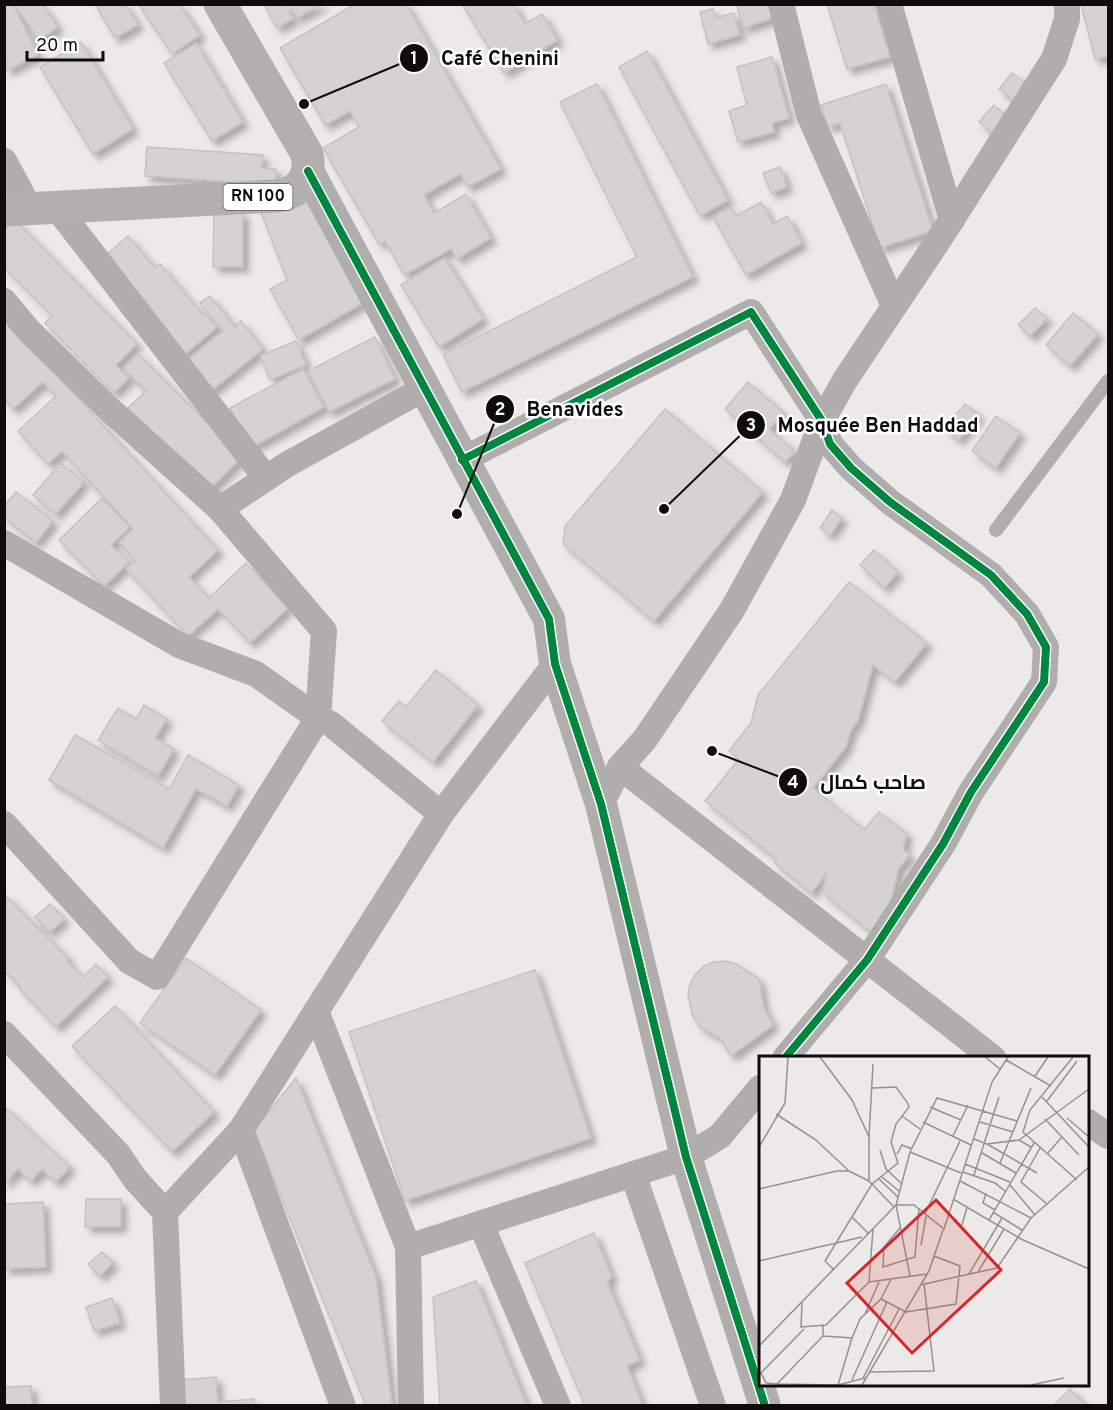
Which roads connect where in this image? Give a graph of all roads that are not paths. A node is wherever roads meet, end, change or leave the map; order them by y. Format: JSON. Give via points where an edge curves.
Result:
{"nodes":[{"id":1,"x":220,"y":4,"type":"edge"},
{"id":2,"x":781,"y":4,"type":"edge"},
{"id":3,"x":889,"y":4,"type":"edge"},
{"id":4,"x":1067,"y":4,"type":"edge"},
{"id":5,"x":4,"y":161,"type":"edge"},
{"id":6,"x":308,"y":171,"type":"junction"},
{"id":7,"x":31,"y":209,"type":"edge"},
{"id":8,"x":951,"y":220,"type":"junction"},
{"id":9,"x":4,"y":301,"type":"edge"},
{"id":10,"x":894,"y":306,"type":"junction"},
{"id":11,"x":1108,"y":381,"type":"edge"},
{"id":12,"x":425,"y":388,"type":"junction"},
{"id":13,"x":822,"y":421,"type":"junction"},
{"id":14,"x":462,"y":460,"type":"junction"},
{"id":15,"x":266,"y":478,"type":"junction"},
{"id":16,"x":220,"y":508,"type":"junction"},
{"id":17,"x":996,"y":530,"type":"dead end"},
{"id":18,"x":4,"y":543,"type":"edge"},
{"id":19,"x":555,"y":664,"type":"junction"},
{"id":20,"x":318,"y":718,"type":"junction"},
{"id":21,"x":620,"y":767,"type":"junction"},
{"id":22,"x":601,"y":804,"type":"junction"},
{"id":23,"x":441,"y":813,"type":"junction"},
{"id":24,"x":4,"y":824,"type":"edge"},
{"id":25,"x":867,"y":960,"type":"junction"},
{"id":26,"x":316,"y":1011,"type":"junction"},
{"id":27,"x":4,"y":1034,"type":"edge"},
{"id":28,"x":787,"y":1056,"type":"edge"},
{"id":29,"x":990,"y":1056,"type":"edge"},
{"id":30,"x":759,"y":1089,"type":"edge"},
{"id":31,"x":1089,"y":1123,"type":"edge"},
{"id":32,"x":241,"y":1130,"type":"junction"},
{"id":33,"x":1108,"y":1136,"type":"edge"},
{"id":34,"x":686,"y":1158,"type":"junction"},
{"id":35,"x":633,"y":1174,"type":"junction"},
{"id":36,"x":165,"y":1212,"type":"junction"},
{"id":37,"x":481,"y":1224,"type":"junction"},
{"id":38,"x":408,"y":1247,"type":"junction"},
{"id":39,"x":173,"y":1406,"type":"edge"},
{"id":40,"x":343,"y":1406,"type":"edge"},
{"id":41,"x":411,"y":1406,"type":"edge"},
{"id":42,"x":558,"y":1406,"type":"edge"},
{"id":43,"x":713,"y":1406,"type":"edge"},
{"id":44,"x":765,"y":1406,"type":"edge"}],
"edges":[{"from":1,"to":6,"type":"main road","number":"RN 100","via":[[308,154]]},
{"from":2,"to":10,"type":"street","via":[[809,115]]},
{"from":3,"to":8,"type":"street"},
{"from":4,"to":8,"type":"street","via":[[1067,19],[1054,58]]},
{"from":5,"to":7,"type":"street"},
{"from":6,"to":7,"type":"main road","number":"RN 100","via":[[300,187],[285,195]]},
{"from":6,"to":12,"type":"street"},
{"from":7,"to":15,"type":"street"},
{"from":8,"to":10,"type":"street"},
{"from":9,"to":16,"type":"street","via":[[109,410]]},
{"from":10,"to":13,"type":"street"},
{"from":11,"to":17,"type":"lane"},
{"from":12,"to":14,"type":"street"},
{"from":12,"to":15,"type":"street"},
{"from":13,"to":14,"type":"street","via":[[751,312]]},
{"from":13,"to":21,"type":"street","via":[[793,500],[732,610],[645,739]]},
{"from":13,"to":25,"type":"street","via":[[830,444],[851,468],[890,502],[991,575],[1027,614],[1046,647],[1044,682]]},
{"from":14,"to":19,"type":"street","via":[[549,619]]},
{"from":15,"to":16,"type":"street"},
{"from":16,"to":20,"type":"street","via":[[324,631]]},
{"from":18,"to":20,"type":"street","via":[[179,645],[256,674]]},
{"from":19,"to":22,"type":"street"},
{"from":19,"to":23,"type":"street"},
{"from":20,"to":23,"type":"street","via":[[331,724]]},
{"from":20,"to":24,"type":"street","via":[[157,978],[129,961]]},
{"from":21,"to":22,"type":"street"},
{"from":21,"to":25,"type":"street"},
{"from":22,"to":34,"type":"street"},
{"from":23,"to":26,"type":"street"},
{"from":25,"to":28,"type":"street"},
{"from":25,"to":29,"type":"street"},
{"from":26,"to":32,"type":"street"},
{"from":26,"to":38,"type":"street"},
{"from":27,"to":36,"type":"street","via":[[118,1154]]},
{"from":30,"to":34,"type":"street","via":[[720,1136]]},
{"from":31,"to":33,"type":"street"},
{"from":32,"to":36,"type":"street"},
{"from":32,"to":40,"type":"street"},
{"from":34,"to":35,"type":"street"},
{"from":34,"to":44,"type":"street"},
{"from":35,"to":37,"type":"street"},
{"from":35,"to":43,"type":"street"},
{"from":36,"to":39,"type":"street"},
{"from":37,"to":38,"type":"street"},
{"from":37,"to":42,"type":"street"},
{"from":38,"to":41,"type":"street"}]}
